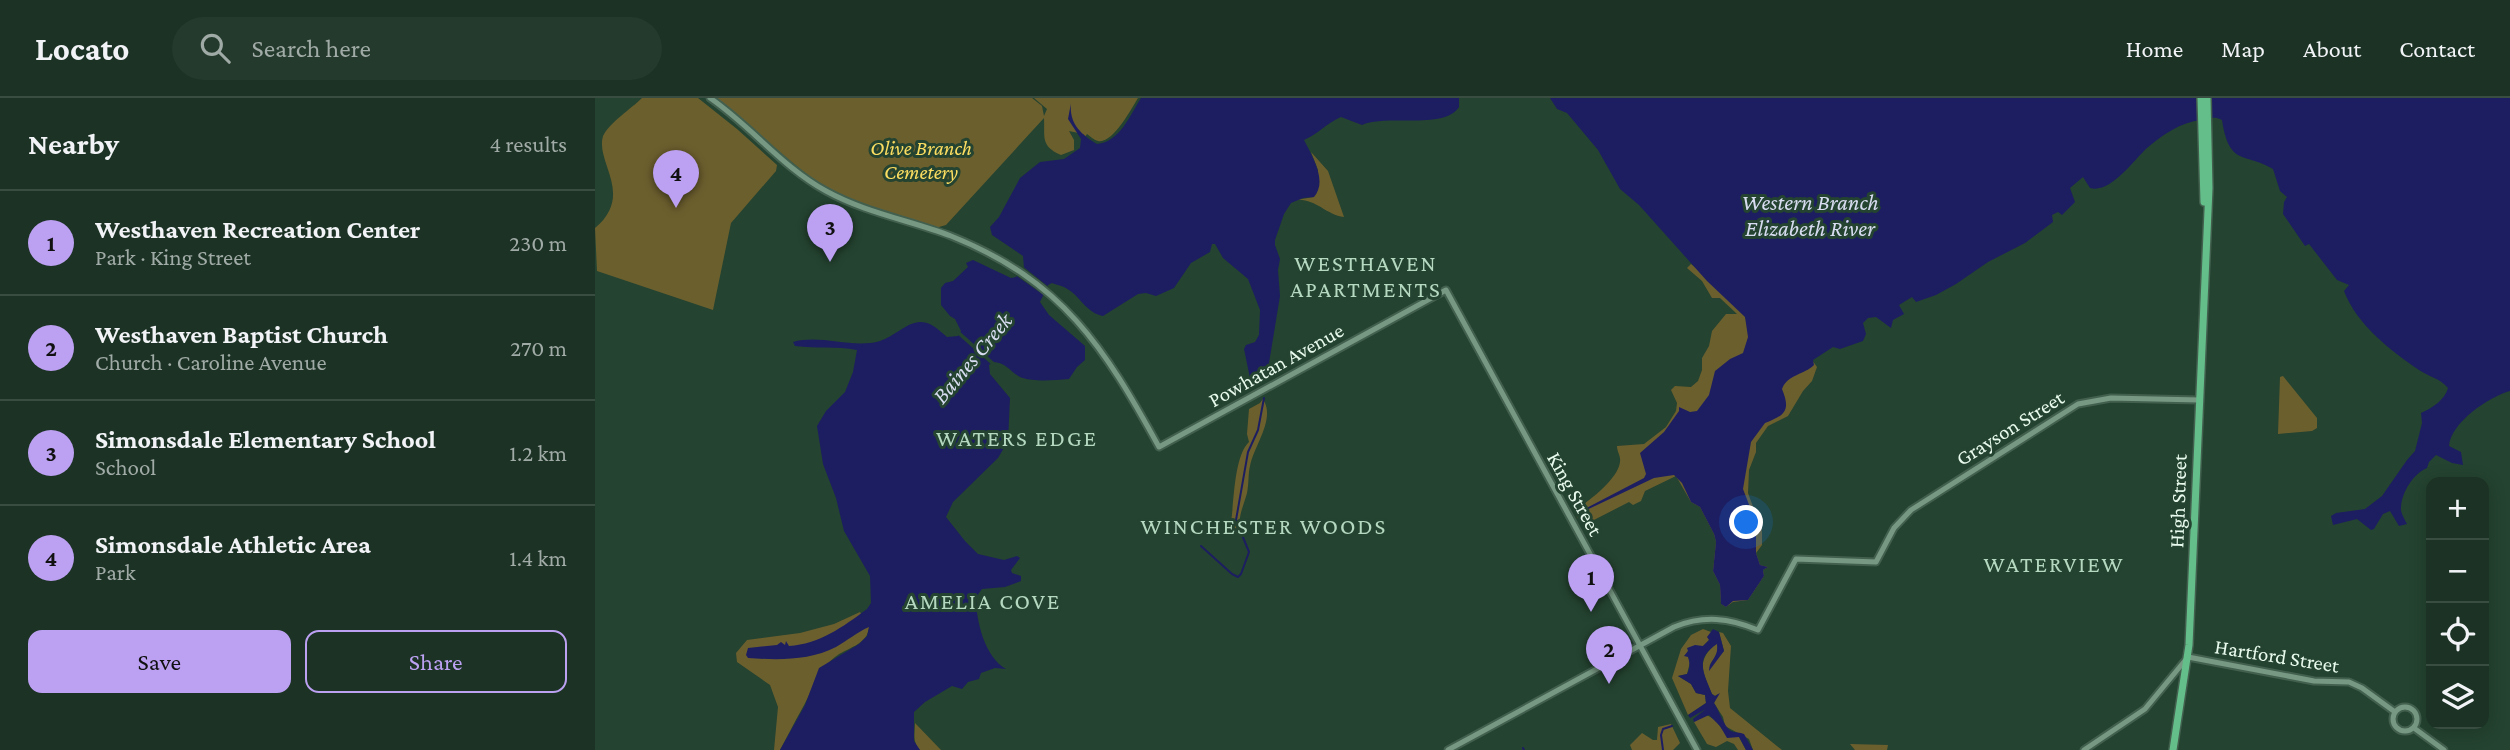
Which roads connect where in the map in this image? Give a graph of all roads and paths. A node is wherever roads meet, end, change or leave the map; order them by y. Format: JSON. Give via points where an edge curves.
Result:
{"nodes":[{"id":1,"x":710,"y":98,"type":"edge"},
{"id":2,"x":2201,"y":98,"type":"edge"},
{"id":3,"x":2207,"y":98,"type":"edge"},
{"id":4,"x":2205,"y":132,"type":"junction"},
{"id":5,"x":1446,"y":290,"type":"joint"},
{"id":6,"x":2199,"y":400,"type":"junction"},
{"id":7,"x":1640,"y":645,"type":"junction"},
{"id":8,"x":2188,"y":657,"type":"junction"},
{"id":9,"x":2395,"y":712,"type":"junction"},
{"id":10,"x":2414,"y":728,"type":"junction"},
{"id":11,"x":1448,"y":750,"type":"edge"},
{"id":12,"x":1697,"y":750,"type":"edge"},
{"id":13,"x":2084,"y":750,"type":"edge"},
{"id":14,"x":2173,"y":750,"type":"edge"},
{"id":15,"x":2444,"y":750,"type":"edge"}],
"edges":[{"from":1,"to":5,"type":"street","name":"Powhatan Avenue","via":[[824,190],[871,212],[948,235],[1011,266],[1049,293],[1114,368],[1159,447]]},
{"from":2,"to":4,"type":"main road"},
{"from":3,"to":4,"type":"main road"},
{"from":4,"to":6,"type":"main road","name":"High Street","via":[[2209,188]]},
{"from":5,"to":7,"type":"street","name":"King Street"},
{"from":6,"to":7,"type":"street","name":"Grayson Street","via":[[2086,401],[1911,510],[1894,528],[1876,562],[1796,559],[1758,630],[1729,620],[1700,620],[1674,627]]},
{"from":6,"to":8,"type":"main road","name":"High Street"},
{"from":7,"to":11,"type":"street"},
{"from":7,"to":12,"type":"street","name":"King Street"},
{"from":8,"to":9,"type":"street","name":"Hartford Street","via":[[2314,681],[2349,682]]},
{"from":8,"to":13,"type":"street","via":[[2145,709]]},
{"from":8,"to":14,"type":"main road","name":"High Street"},
{"from":9,"to":10,"type":"street","name":"Hartford Street","via":[[2397,729]]},
{"from":9,"to":10,"type":"street","name":"Hartford Street","via":[[2412,709],[2417,718]]},
{"from":10,"to":15,"type":"street","name":"Hartford Street"}]}
